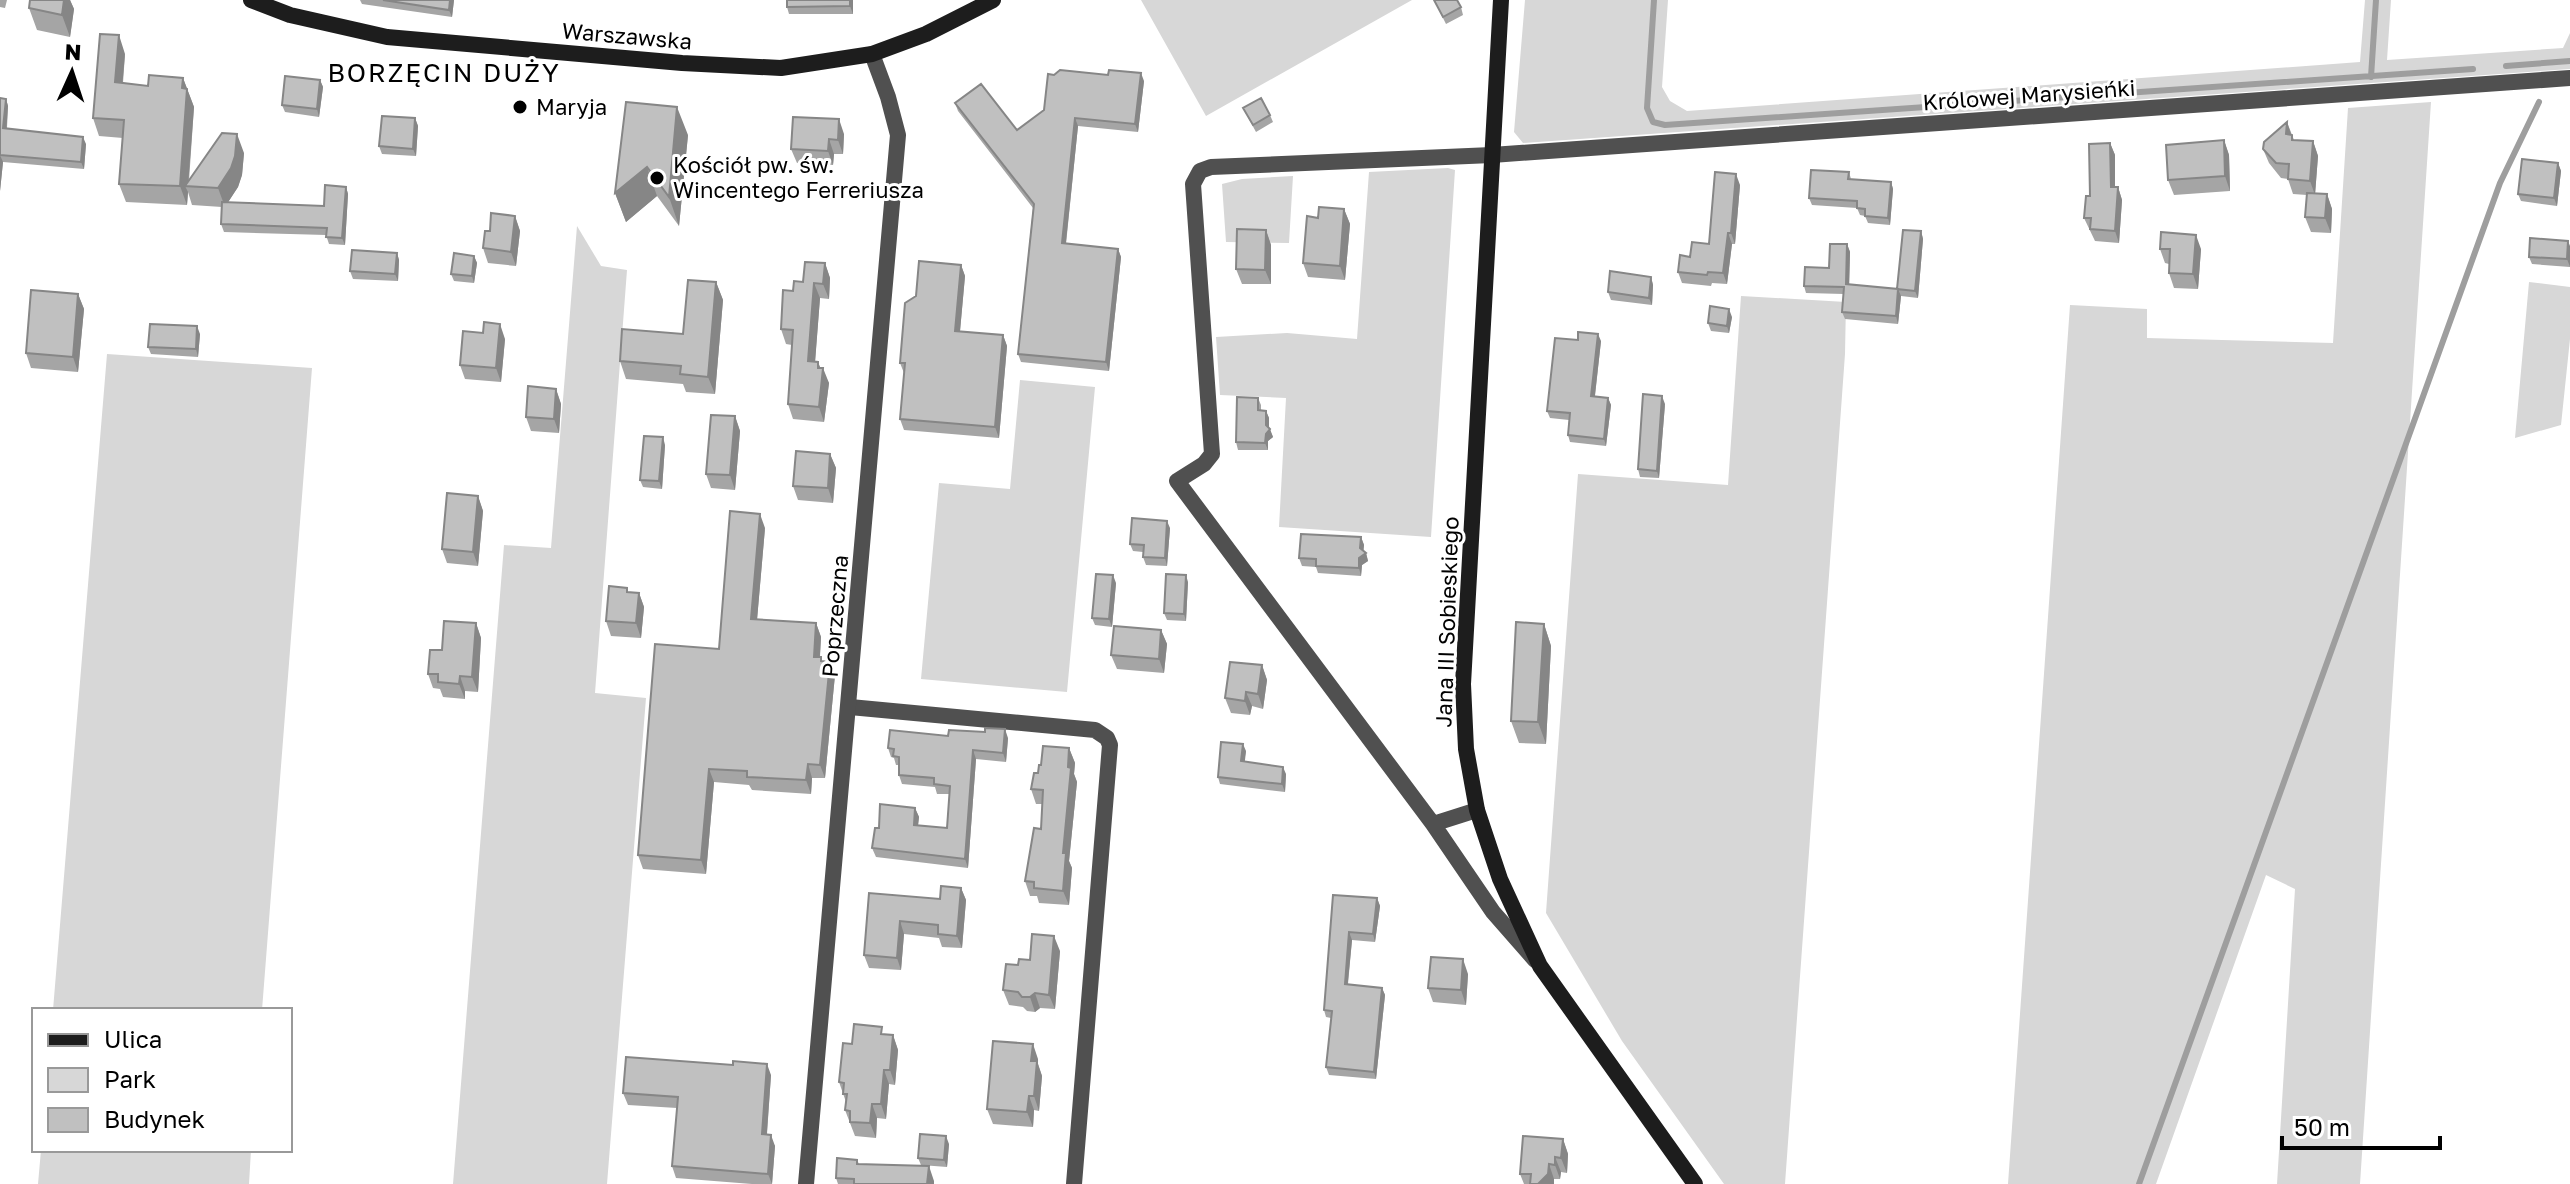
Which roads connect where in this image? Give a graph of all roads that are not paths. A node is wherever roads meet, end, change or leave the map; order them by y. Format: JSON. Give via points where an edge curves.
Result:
{"nodes":[{"id":1,"x":251,"y":0,"type":"edge"},
{"id":2,"x":993,"y":0,"type":"edge"},
{"id":3,"x":1501,"y":0,"type":"edge"},
{"id":4,"x":872,"y":54,"type":"junction"},
{"id":5,"x":2570,"y":78,"type":"edge"},
{"id":6,"x":1492,"y":155,"type":"junction"},
{"id":7,"x":850,"y":707,"type":"junction"},
{"id":8,"x":1477,"y":810,"type":"junction"},
{"id":9,"x":1433,"y":824,"type":"junction"},
{"id":10,"x":1540,"y":966,"type":"junction"},
{"id":11,"x":806,"y":1184,"type":"edge"},
{"id":12,"x":1074,"y":1184,"type":"edge"},
{"id":13,"x":1695,"y":1184,"type":"edge"}],
"edges":[{"from":1,"to":4,"type":"main road","name":"Warszawska","via":[[290,15],[387,37],[620,58],[781,68]]},
{"from":2,"to":4,"type":"main road","name":"Warszawska"},
{"from":3,"to":6,"type":"main road","name":"Jana III Sobieskiego"},
{"from":4,"to":7,"type":"street","name":"Poprzeczna","via":[[898,135]]},
{"from":5,"to":6,"type":"street","name":"Królowej Marysieńki"},
{"from":6,"to":8,"type":"main road","name":"Jana III Sobieskiego","via":[[1463,684],[1466,749]]},
{"from":6,"to":9,"type":"street","name":"Królowej Marysieńki","via":[[1211,167],[1200,171],[1193,184],[1212,454],[1177,481]]},
{"from":7,"to":11,"type":"street","name":"Poprzeczna"},
{"from":7,"to":12,"type":"street","via":[[1095,730],[1107,738]]},
{"from":8,"to":9,"type":"street"},
{"from":8,"to":10,"type":"main road","name":"Jana III Sobieskiego","via":[[1500,879]]},
{"from":9,"to":10,"type":"street","via":[[1493,912]]},
{"from":10,"to":13,"type":"main road","name":"Jana III Sobieskiego"}]}
